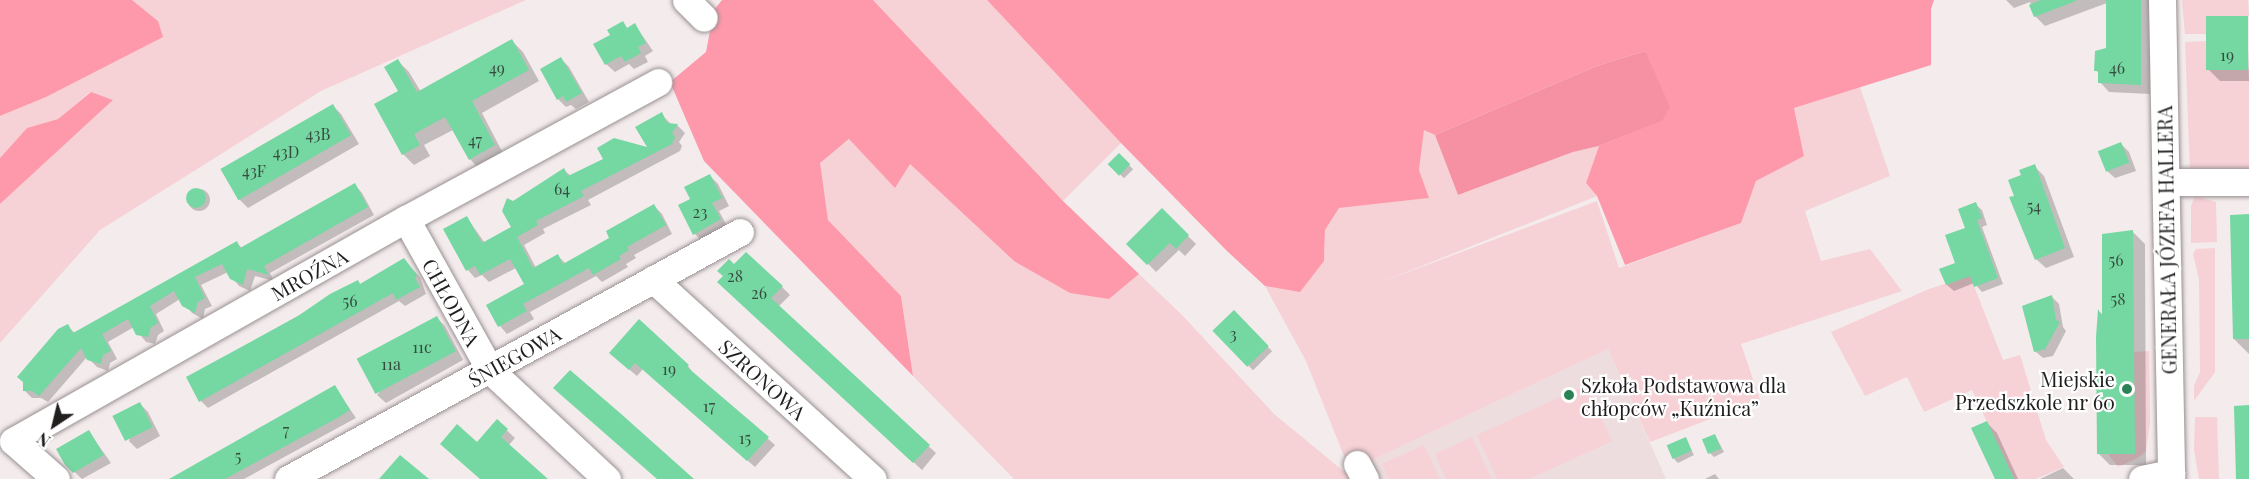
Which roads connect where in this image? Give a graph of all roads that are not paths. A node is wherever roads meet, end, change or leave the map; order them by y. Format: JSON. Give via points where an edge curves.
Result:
{"nodes":[{"id":1,"x":2162,"y":0,"type":"edge"},
{"id":2,"x":658,"y":82,"type":"dead end"},
{"id":3,"x":2166,"y":182,"type":"junction"},
{"id":4,"x":2249,"y":182,"type":"edge"},
{"id":5,"x":406,"y":219,"type":"junction"},
{"id":6,"x":740,"y":232,"type":"dead end"},
{"id":7,"x":653,"y":279,"type":"junction"},
{"id":8,"x":490,"y":370,"type":"junction"},
{"id":9,"x":325,"y":471,"type":"edge"},
{"id":10,"x":2171,"y":476,"type":"edge"},
{"id":11,"x":56,"y":479,"type":"edge"},
{"id":12,"x":288,"y":479,"type":"edge"},
{"id":13,"x":607,"y":479,"type":"edge"},
{"id":14,"x":873,"y":479,"type":"edge"},
{"id":15,"x":2142,"y":479,"type":"edge"}],
"edges":[{"from":1,"to":3,"type":"street","name":"GENERAŁA JÓZEFA HALLERA"},
{"from":2,"to":5,"type":"street","name":"MROŹNA"},
{"from":3,"to":4,"type":"street"},
{"from":3,"to":10,"type":"street","name":"GENERAŁA JÓZEFA HALLERA"},
{"from":5,"to":8,"type":"street","name":"CHŁODNA"},
{"from":5,"to":11,"type":"street","name":"MROŹNA","via":[[12,441]]},
{"from":6,"to":7,"type":"street","name":"ŚNIEGOWA"},
{"from":7,"to":8,"type":"street","name":"ŚNIEGOWA"},
{"from":7,"to":14,"type":"street","name":"SZRONOWA"},
{"from":8,"to":9,"type":"street","name":"ŚNIEGOWA"},
{"from":8,"to":13,"type":"street","name":"CHŁODNA"},
{"from":9,"to":12,"type":"street","name":"ŚNIEGOWA"},
{"from":10,"to":15,"type":"street"}]}
